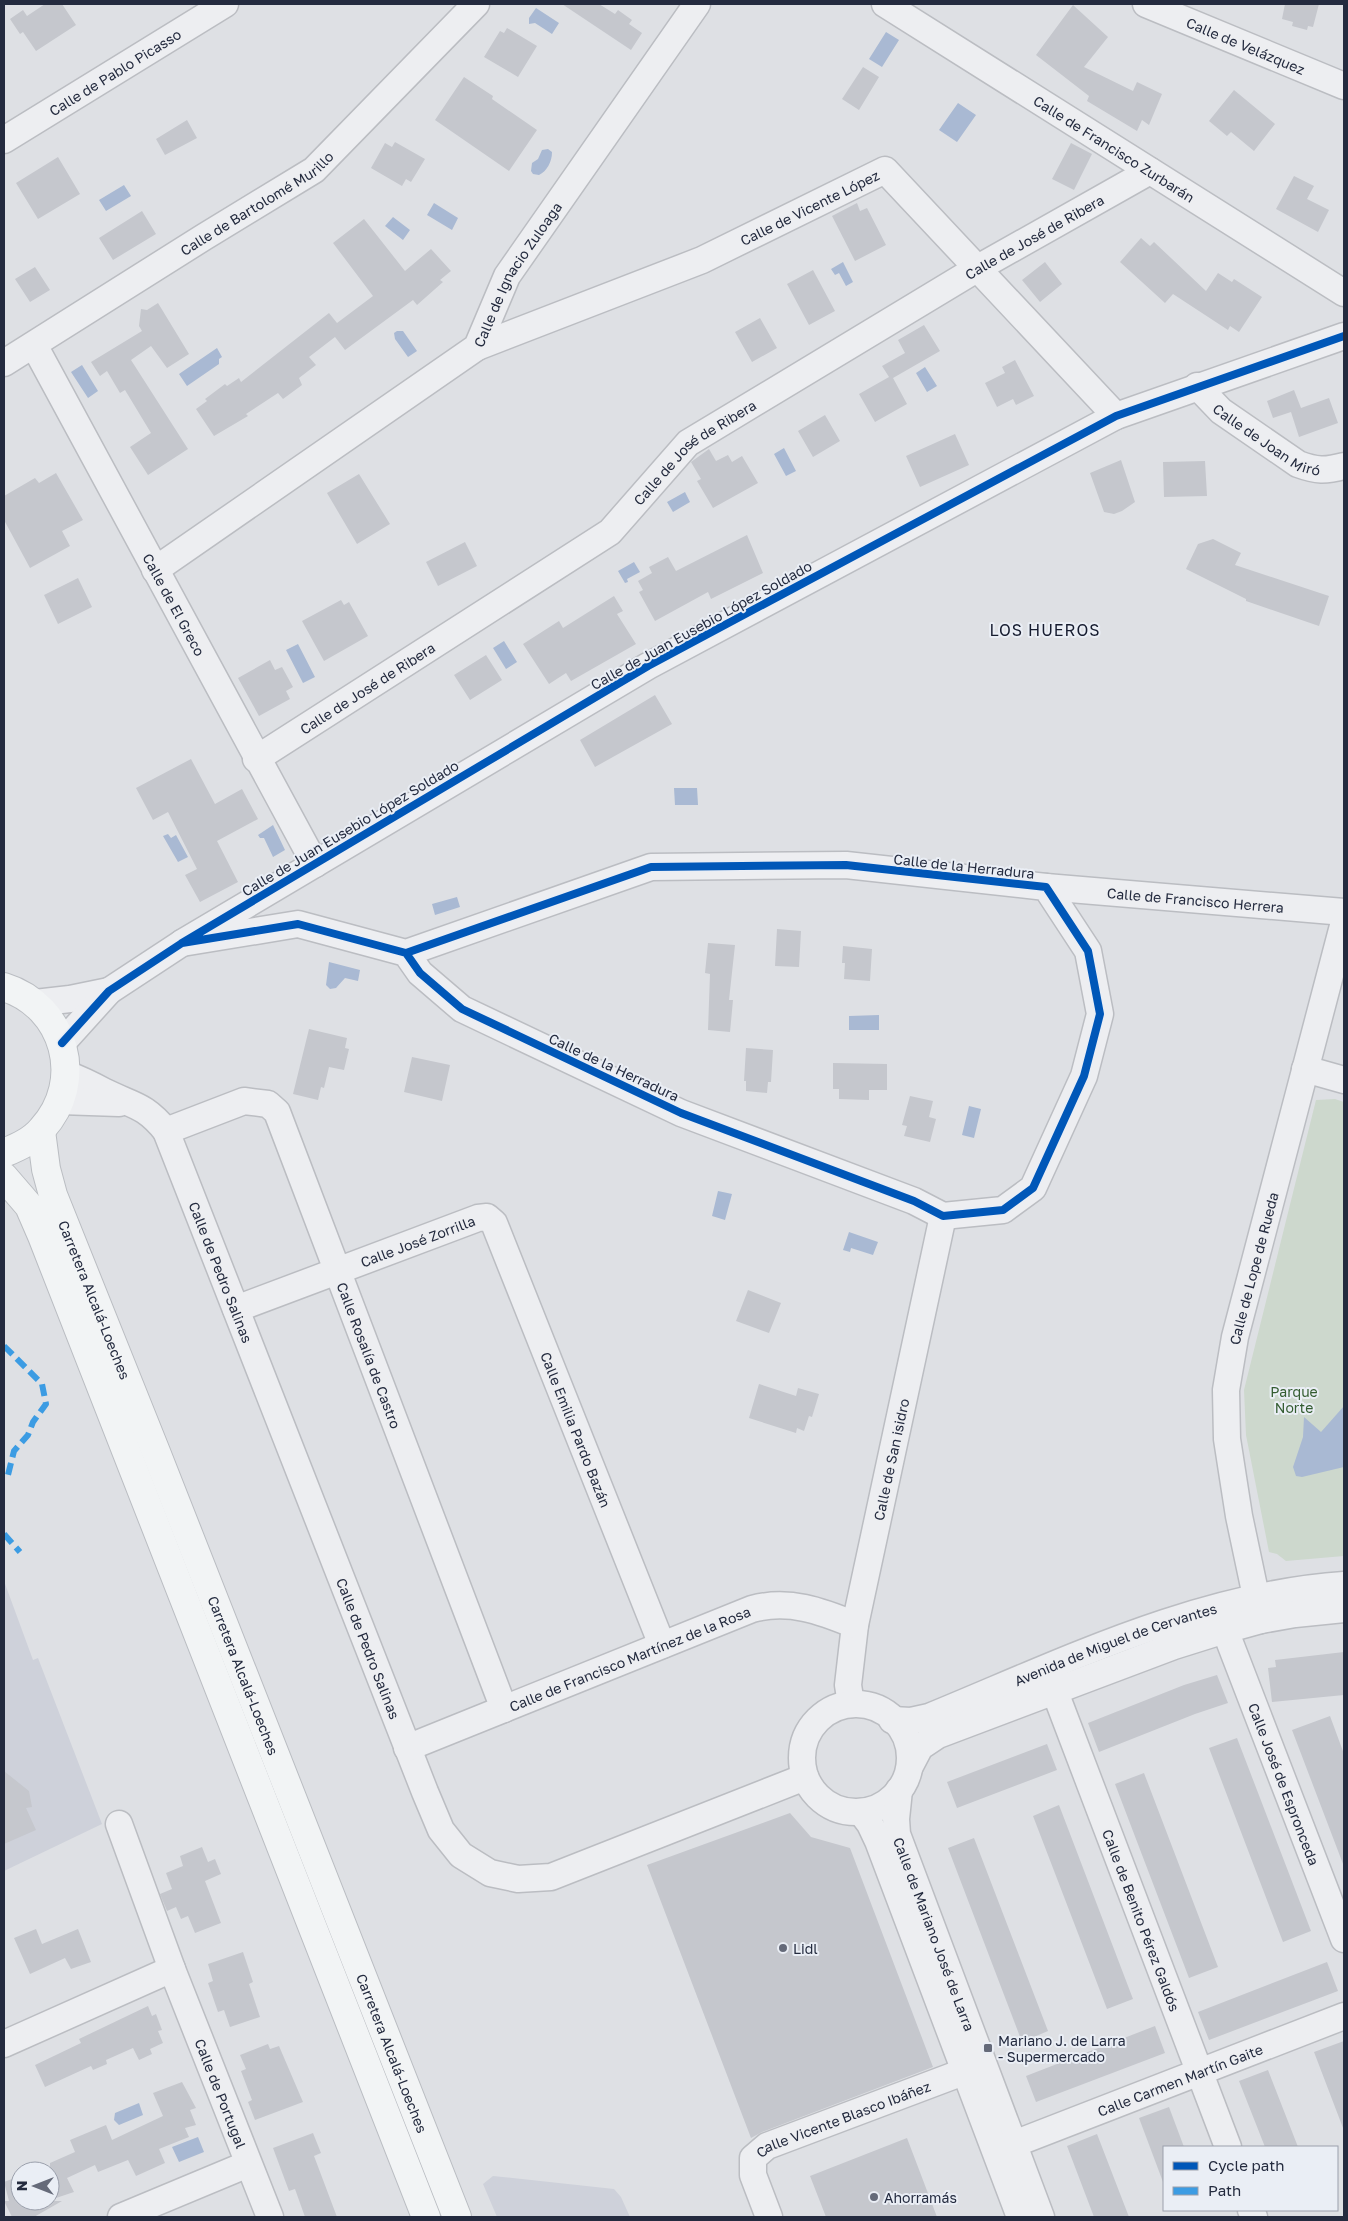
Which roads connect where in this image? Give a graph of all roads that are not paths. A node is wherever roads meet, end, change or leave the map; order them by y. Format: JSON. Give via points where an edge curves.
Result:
{"nodes":[{"id":1,"x":225,"y":4,"type":"edge"},
{"id":2,"x":476,"y":4,"type":"edge"},
{"id":3,"x":697,"y":4,"type":"edge"},
{"id":4,"x":885,"y":4,"type":"edge"},
{"id":5,"x":1146,"y":4,"type":"edge"},
{"id":6,"x":1344,"y":86,"type":"edge"},
{"id":7,"x":4,"y":140,"type":"edge"},
{"id":8,"x":1150,"y":171,"type":"junction"},
{"id":9,"x":978,"y":268,"type":"junction"},
{"id":10,"x":1344,"y":293,"type":"edge"},
{"id":11,"x":1344,"y":336,"type":"edge"},
{"id":12,"x":34,"y":345,"type":"junction"},
{"id":13,"x":477,"y":346,"type":"junction"},
{"id":14,"x":4,"y":363,"type":"edge"},
{"id":15,"x":1197,"y":386,"type":"junction"},
{"id":16,"x":1116,"y":416,"type":"junction"},
{"id":17,"x":1344,"y":466,"type":"edge"},
{"id":18,"x":155,"y":570,"type":"junction"},
{"id":19,"x":256,"y":759,"type":"junction"},
{"id":20,"x":315,"y":864,"type":"junction"},
{"id":21,"x":1046,"y":887,"type":"junction"},
{"id":22,"x":1344,"y":912,"type":"edge"},
{"id":23,"x":1344,"y":922,"type":"edge"},
{"id":24,"x":182,"y":944,"type":"junction"},
{"id":25,"x":406,"y":953,"type":"junction"},
{"id":26,"x":4,"y":987,"type":"edge"},
{"id":27,"x":110,"y":991,"type":"junction"},
{"id":28,"x":35,"y":1003,"type":"junction"},
{"id":29,"x":62,"y":1043,"type":"junction"},
{"id":30,"x":1305,"y":1069,"type":"junction"},
{"id":31,"x":66,"y":1074,"type":"junction"},
{"id":32,"x":1344,"y":1080,"type":"edge"},
{"id":33,"x":60,"y":1101,"type":"junction"},
{"id":34,"x":138,"y":1105,"type":"junction"},
{"id":35,"x":41,"y":1131,"type":"junction"},
{"id":36,"x":166,"y":1131,"type":"junction"},
{"id":37,"x":4,"y":1153,"type":"edge"},
{"id":38,"x":4,"y":1177,"type":"edge"},
{"id":39,"x":943,"y":1216,"type":"junction"},
{"id":40,"x":487,"y":1217,"type":"joint"},
{"id":41,"x":337,"y":1272,"type":"junction"},
{"id":42,"x":236,"y":1309,"type":"junction"},
{"id":43,"x":1344,"y":1585,"type":"edge"},
{"id":44,"x":1259,"y":1609,"type":"junction"},
{"id":45,"x":1344,"y":1609,"type":"edge"},
{"id":46,"x":855,"y":1624,"type":"junction"},
{"id":47,"x":1225,"y":1630,"type":"junction"},
{"id":48,"x":662,"y":1645,"type":"junction"},
{"id":49,"x":1055,"y":1692,"type":"junction"},
{"id":50,"x":851,"y":1704,"type":"junction"},
{"id":51,"x":504,"y":1709,"type":"junction"},
{"id":52,"x":892,"y":1720,"type":"junction"},
{"id":53,"x":407,"y":1748,"type":"junction"},
{"id":54,"x":910,"y":1766,"type":"junction"},
{"id":55,"x":805,"y":1777,"type":"junction"},
{"id":56,"x":899,"y":1790,"type":"junction"},
{"id":57,"x":861,"y":1812,"type":"junction"},
{"id":58,"x":119,"y":1824,"type":"dead end"},
{"id":59,"x":1344,"y":1938,"type":"edge"},
{"id":60,"x":172,"y":1969,"type":"junction"},
{"id":61,"x":1344,"y":2016,"type":"edge"},
{"id":62,"x":4,"y":2044,"type":"edge"},
{"id":63,"x":966,"y":2071,"type":"junction"},
{"id":64,"x":1200,"y":2072,"type":"junction"},
{"id":65,"x":1014,"y":2144,"type":"junction"},
{"id":66,"x":1228,"y":2146,"type":"edge"},
{"id":67,"x":248,"y":2164,"type":"junction"},
{"id":68,"x":121,"y":2217,"type":"edge"},
{"id":69,"x":270,"y":2217,"type":"edge"},
{"id":70,"x":426,"y":2217,"type":"edge"},
{"id":71,"x":457,"y":2217,"type":"edge"},
{"id":72,"x":769,"y":2217,"type":"edge"},
{"id":73,"x":1020,"y":2217,"type":"edge"},
{"id":74,"x":1041,"y":2217,"type":"edge"}],
"edges":[{"from":1,"to":7,"type":"street","name":"Calle de Pablo Picasso"},
{"from":2,"to":12,"type":"street","name":"Calle de Bartolomé Murillo","via":[[314,170]]},
{"from":3,"to":13,"type":"street","name":"Calle de Ignacio Zuloaga","via":[[507,276]]},
{"from":4,"to":8,"type":"street","name":"Calle de Francisco Zurbarán"},
{"from":5,"to":6,"type":"street","name":"Calle de Velázquez"},
{"from":8,"to":9,"type":"street","name":"Calle de José de Ribera"},
{"from":8,"to":10,"type":"street","name":"Calle de Francisco Zurbarán"},
{"from":9,"to":13,"type":"street","name":"Calle de Vicente López","via":[[885,170],[702,260]]},
{"from":9,"to":16,"type":"street","name":"Calle de Vicente López"},
{"from":9,"to":19,"type":"street","name":"Calle de José de Ribera","via":[[688,444],[610,532]]},
{"from":11,"to":15,"type":"street","name":"Calle de Juan Eusebio López Soldado"},
{"from":12,"to":14,"type":"street","name":"Calle de Bartolomé Murillo"},
{"from":12,"to":18,"type":"street","name":"Calle de El Greco"},
{"from":13,"to":18,"type":"street","name":"Calle de Ignacio Zuloaga"},
{"from":15,"to":16,"type":"street","name":"Calle de Juan Eusebio López Soldado"},
{"from":15,"to":17,"type":"street","name":"Calle de Joan Miró","via":[[1221,411],[1298,464],[1328,470]]},
{"from":16,"to":20,"type":"street","name":"Calle de Juan Eusebio López Soldado","via":[[648,666]]},
{"from":18,"to":19,"type":"street","name":"Calle de El Greco"},
{"from":19,"to":20,"type":"street","name":"Calle de El Greco"},
{"from":20,"to":24,"type":"street","name":"Calle de Juan Eusebio López Soldado"},
{"from":21,"to":22,"type":"street","name":"Calle de Francisco Herrera"},
{"from":21,"to":25,"type":"street","name":"Calle de la Herradura","via":[[846,865],[651,867]]},
{"from":21,"to":39,"type":"street","name":"Calle de la Herradura","via":[[1088,951],[1100,1014],[1084,1076],[1034,1188],[1003,1210]]},
{"from":23,"to":30,"type":"street","name":"Calle de Lope de Rueda"},
{"from":24,"to":25,"type":"street","via":[[298,924]]},
{"from":24,"to":27,"type":"street","name":"Calle de Juan Eusebio López Soldado"},
{"from":25,"to":39,"type":"street","name":"Calle de la Herradura","via":[[420,973],[462,1009],[681,1113],[914,1201]]},
{"from":26,"to":28,"type":"main road"},
{"from":27,"to":28,"type":"street","name":"Calle de Juan Eusebio López Soldado"},
{"from":27,"to":29,"type":"street","name":"Calle de Juan Eusebio López Soldado"},
{"from":28,"to":29,"type":"main road","via":[[53,1024]]},
{"from":29,"to":31,"type":"main road"},
{"from":30,"to":32,"type":"street"},
{"from":30,"to":44,"type":"street","name":"Calle de Lope de Rueda","via":[[1235,1336],[1226,1390],[1226,1439]]},
{"from":31,"to":33,"type":"main road"},
{"from":31,"to":34,"type":"street","name":"Calle de Pedro Salinas"},
{"from":33,"to":34,"type":"street"},
{"from":33,"to":35,"type":"main road"},
{"from":34,"to":36,"type":"street","name":"Calle de Pedro Salinas","via":[[156,1118]]},
{"from":35,"to":37,"type":"main road"},
{"from":35,"to":71,"type":"main road","name":"Carretera Alcalá-Loeches","via":[[53,1195]]},
{"from":36,"to":41,"type":"street","name":"Calle Rosalía de Castro","via":[[244,1101],[268,1104],[277,1112]]},
{"from":36,"to":42,"type":"street","name":"Calle de Pedro Salinas"},
{"from":38,"to":70,"type":"main road","name":"Carretera Alcalá-Loeches","via":[[29,1206],[42,1236]]},
{"from":39,"to":46,"type":"street","name":"Calle de San isidro"},
{"from":40,"to":41,"type":"street","name":"Calle José Zorrilla"},
{"from":40,"to":48,"type":"street","name":"Calle Emilia Pardo Bazán","via":[[494,1223]]},
{"from":41,"to":42,"type":"street","name":"Calle José Zorrilla"},
{"from":41,"to":51,"type":"street","name":"Calle Rosalía de Castro"},
{"from":42,"to":53,"type":"street","name":"Calle de Pedro Salinas"},
{"from":43,"to":44,"type":"street","name":"Avenida de Miguel de Cervantes"},
{"from":44,"to":45,"type":"street","name":"Avenida de Miguel de Cervantes"},
{"from":44,"to":47,"type":"street","name":"Avenida de Miguel de Cervantes"},
{"from":44,"to":52,"type":"street","name":"Avenida de Miguel de Cervantes","via":[[1168,1620],[929,1717],[911,1721]]},
{"from":46,"to":48,"type":"street","name":"Calle de Francisco Martínez de la Rosa","via":[[816,1609],[788,1604],[766,1605]]},
{"from":46,"to":50,"type":"street","name":"Calle de San isidro","via":[[848,1685]]},
{"from":47,"to":49,"type":"street","name":"Avenida de Miguel de Cervantes"},
{"from":47,"to":59,"type":"street","name":"Calle José de Espronceda"},
{"from":48,"to":51,"type":"street","name":"Calle de Francisco Martínez de la Rosa"},
{"from":49,"to":54,"type":"street","name":"Avenida de Miguel de Cervantes","via":[[938,1736],[920,1747]]},
{"from":49,"to":64,"type":"street","name":"Calle de Benito Pérez Galdós"},
{"from":50,"to":52,"type":"street","via":[[877,1708]]},
{"from":50,"to":55,"type":"street","via":[[827,1712],[809,1731],[802,1750]]},
{"from":51,"to":53,"type":"street","name":"Calle de Francisco Martínez de la Rosa"},
{"from":52,"to":54,"type":"street","via":[[900,1726],[910,1751]]},
{"from":53,"to":55,"type":"street","name":"Calle de Pedro Salinas","via":[[441,1830],[461,1855],[490,1873],[518,1879],[551,1877]]},
{"from":54,"to":56,"type":"street"},
{"from":55,"to":57,"type":"street","via":[[816,1795],[837,1809]]},
{"from":56,"to":57,"type":"street","via":[[877,1808]]},
{"from":56,"to":65,"type":"street","name":"Calle de Mariano José de Larra","via":[[897,1834]]},
{"from":57,"to":63,"type":"street","name":"Calle de Mariano José de Larra","via":[[878,1841]]},
{"from":58,"to":60,"type":"street","name":"Calle de Portugal"},
{"from":60,"to":62,"type":"street"},
{"from":60,"to":67,"type":"street","name":"Calle de Portugal"},
{"from":61,"to":64,"type":"street","name":"Calle Carmen Martín Gaite"},
{"from":63,"to":72,"type":"street","name":"Calle Vicente Blasco Ibáñez","via":[[767,2146],[753,2158],[753,2175]]},
{"from":63,"to":73,"type":"street","name":"Calle de Mariano José de Larra"},
{"from":64,"to":65,"type":"street","name":"Calle Carmen Martín Gaite"},
{"from":64,"to":66,"type":"street","name":"Calle de Benito Pérez Galdós"},
{"from":65,"to":74,"type":"street","name":"Calle de Mariano José de Larra"},
{"from":67,"to":68,"type":"street"},
{"from":67,"to":69,"type":"street","name":"Calle de Portugal"}]}
